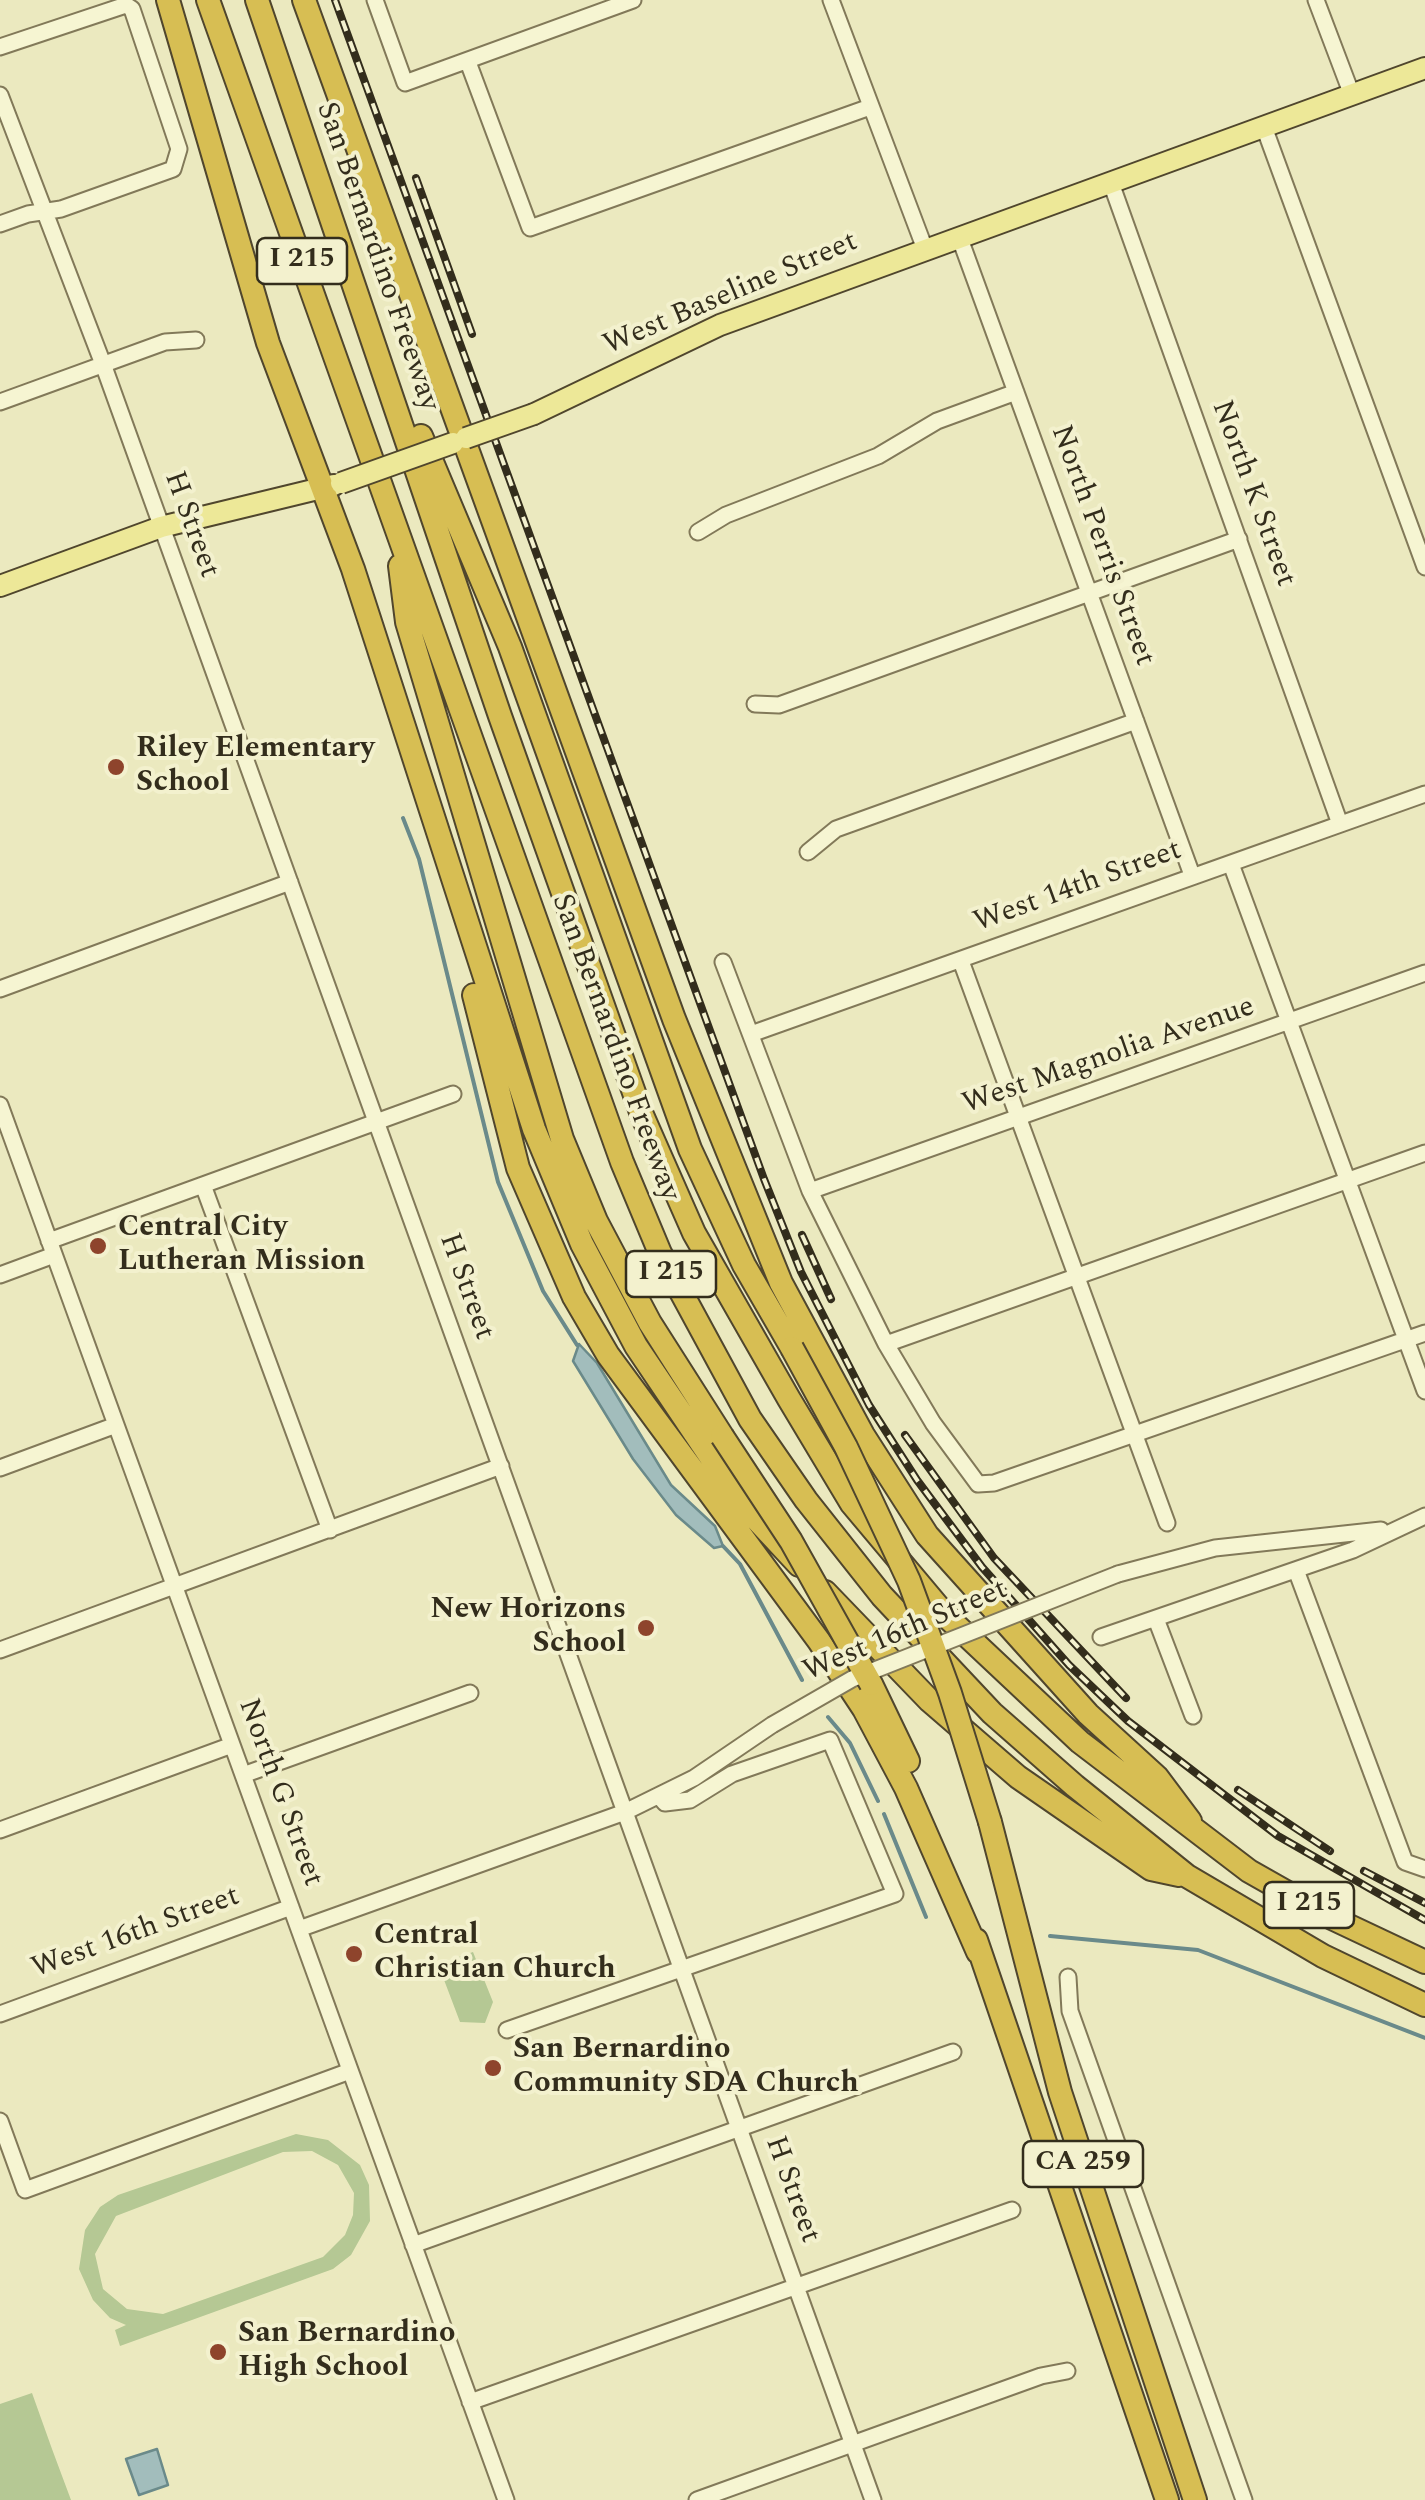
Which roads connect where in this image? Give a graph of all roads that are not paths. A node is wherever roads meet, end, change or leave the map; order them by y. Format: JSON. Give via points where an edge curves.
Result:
{"nodes":[{"id":1,"x":168,"y":0,"type":"edge"},
{"id":2,"x":208,"y":0,"type":"edge"},
{"id":3,"x":257,"y":0,"type":"edge"},
{"id":4,"x":304,"y":0,"type":"edge"},
{"id":5,"x":374,"y":0,"type":"edge"},
{"id":6,"x":633,"y":0,"type":"edge"},
{"id":7,"x":830,"y":0,"type":"edge"},
{"id":8,"x":1316,"y":0,"type":"edge"},
{"id":9,"x":0,"y":46,"type":"edge"},
{"id":10,"x":468,"y":62,"type":"junction"},
{"id":11,"x":1425,"y":68,"type":"edge"},
{"id":12,"x":0,"y":94,"type":"edge"},
{"id":13,"x":1352,"y":95,"type":"junction"},
{"id":14,"x":870,"y":107,"type":"junction"},
{"id":15,"x":1264,"y":127,"type":"junction"},
{"id":16,"x":1111,"y":183,"type":"junction"},
{"id":17,"x":45,"y":212,"type":"junction"},
{"id":18,"x":0,"y":224,"type":"edge"},
{"id":19,"x":959,"y":236,"type":"junction"},
{"id":20,"x":925,"y":248,"type":"junction"},
{"id":21,"x":343,"y":253,"type":"junction"},
{"id":22,"x":196,"y":340,"type":"dead end"},
{"id":23,"x":103,"y":364,"type":"junction"},
{"id":24,"x":1016,"y":392,"type":"junction"},
{"id":25,"x":0,"y":402,"type":"edge"},
{"id":26,"x":466,"y":438,"type":"junction"},
{"id":27,"x":332,"y":486,"type":"junction"},
{"id":28,"x":394,"y":523,"type":"junction"},
{"id":29,"x":161,"y":527,"type":"junction"},
{"id":30,"x":698,"y":532,"type":"dead end"},
{"id":31,"x":1420,"y":536,"type":"edge"},
{"id":32,"x":1240,"y":539,"type":"junction"},
{"id":33,"x":1425,"y":567,"type":"edge"},
{"id":34,"x":0,"y":586,"type":"edge"},
{"id":35,"x":1089,"y":592,"type":"junction"},
{"id":36,"x":755,"y":704,"type":"dead end"},
{"id":37,"x":1136,"y":721,"type":"junction"},
{"id":38,"x":1425,"y":794,"type":"edge"},
{"id":39,"x":1340,"y":824,"type":"junction"},
{"id":40,"x":808,"y":852,"type":"dead end"},
{"id":41,"x":1232,"y":864,"type":"junction"},
{"id":42,"x":1192,"y":875,"type":"junction"},
{"id":43,"x":290,"y":882,"type":"junction"},
{"id":44,"x":472,"y":949,"type":"junction"},
{"id":45,"x":961,"y":961,"type":"junction"},
{"id":46,"x":723,"y":962,"type":"dead end"},
{"id":47,"x":1425,"y":973,"type":"edge"},
{"id":48,"x":0,"y":989,"type":"edge"},
{"id":49,"x":674,"y":1019,"type":"junction"},
{"id":50,"x":1290,"y":1022,"type":"junction"},
{"id":51,"x":750,"y":1034,"type":"junction"},
{"id":52,"x":453,"y":1094,"type":"dead end"},
{"id":53,"x":0,"y":1105,"type":"edge"},
{"id":54,"x":1018,"y":1117,"type":"junction"},
{"id":55,"x":377,"y":1122,"type":"junction"},
{"id":56,"x":1425,"y":1153,"type":"edge"},
{"id":57,"x":1348,"y":1181,"type":"junction"},
{"id":58,"x":203,"y":1185,"type":"junction"},
{"id":59,"x":810,"y":1191,"type":"junction"},
{"id":60,"x":52,"y":1248,"type":"junction"},
{"id":61,"x":744,"y":1265,"type":"junction"},
{"id":62,"x":0,"y":1275,"type":"edge"},
{"id":63,"x":1076,"y":1276,"type":"junction"},
{"id":64,"x":1425,"y":1333,"type":"edge"},
{"id":65,"x":1407,"y":1340,"type":"junction"},
{"id":66,"x":886,"y":1344,"type":"junction"},
{"id":67,"x":1425,"y":1391,"type":"edge"},
{"id":68,"x":116,"y":1425,"type":"junction"},
{"id":69,"x":1135,"y":1434,"type":"junction"},
{"id":70,"x":501,"y":1466,"type":"junction"},
{"id":71,"x":0,"y":1468,"type":"edge"},
{"id":72,"x":1425,"y":1516,"type":"edge"},
{"id":73,"x":1167,"y":1523,"type":"dead end"},
{"id":74,"x":1394,"y":1528,"type":"junction"},
{"id":75,"x":330,"y":1530,"type":"junction"},
{"id":76,"x":1296,"y":1570,"type":"junction"},
{"id":77,"x":174,"y":1586,"type":"junction"},
{"id":78,"x":1156,"y":1619,"type":"junction"},
{"id":79,"x":1102,"y":1638,"type":"dead end"},
{"id":80,"x":0,"y":1650,"type":"edge"},
{"id":81,"x":470,"y":1693,"type":"dead end"},
{"id":82,"x":1193,"y":1716,"type":"dead end"},
{"id":83,"x":232,"y":1745,"type":"junction"},
{"id":84,"x":242,"y":1775,"type":"junction"},
{"id":85,"x":659,"y":1796,"type":"junction"},
{"id":86,"x":625,"y":1812,"type":"junction"},
{"id":87,"x":0,"y":1830,"type":"edge"},
{"id":88,"x":1200,"y":1837,"type":"junction"},
{"id":89,"x":1425,"y":1869,"type":"edge"},
{"id":90,"x":1187,"y":1876,"type":"junction"},
{"id":91,"x":290,"y":1907,"type":"junction"},
{"id":92,"x":298,"y":1929,"type":"junction"},
{"id":93,"x":978,"y":1952,"type":"junction"},
{"id":94,"x":1425,"y":1962,"type":"edge"},
{"id":95,"x":682,"y":1970,"type":"junction"},
{"id":96,"x":1068,"y":1977,"type":"dead end"},
{"id":97,"x":1425,"y":2005,"type":"edge"},
{"id":98,"x":0,"y":2014,"type":"edge"},
{"id":99,"x":508,"y":2030,"type":"dead end"},
{"id":100,"x":953,"y":2052,"type":"dead end"},
{"id":101,"x":350,"y":2071,"type":"junction"},
{"id":102,"x":0,"y":2122,"type":"edge"},
{"id":103,"x":739,"y":2128,"type":"junction"},
{"id":104,"x":1012,"y":2210,"type":"dead end"},
{"id":105,"x":413,"y":2244,"type":"junction"},
{"id":106,"x":796,"y":2286,"type":"junction"},
{"id":107,"x":1068,"y":2371,"type":"dead end"},
{"id":108,"x":470,"y":2402,"type":"junction"},
{"id":109,"x":1142,"y":2428,"type":"junction"},
{"id":110,"x":853,"y":2444,"type":"junction"},
{"id":111,"x":506,"y":2500,"type":"edge"},
{"id":112,"x":697,"y":2500,"type":"edge"},
{"id":113,"x":873,"y":2500,"type":"edge"},
{"id":114,"x":1156,"y":2500,"type":"edge"},
{"id":115,"x":1167,"y":2500,"type":"edge"},
{"id":116,"x":1195,"y":2500,"type":"edge"},
{"id":117,"x":1244,"y":2500,"type":"edge"}],
"edges":[{"from":1,"to":27,"type":"highway","via":[[268,343]]},
{"from":2,"to":28,"type":"highway","name":"San Bernardino Freeway","number":"I 215"},
{"from":3,"to":21,"type":"highway","name":"San Bernardino Freeway","number":"I 215"},
{"from":4,"to":26,"type":"highway"},
{"from":5,"to":10,"type":"street","via":[[405,83]]},
{"from":6,"to":10,"type":"street"},
{"from":7,"to":14,"type":"street"},
{"from":8,"to":13,"type":"street"},
{"from":9,"to":17,"type":"street","via":[[118,5],[132,10],[179,149],[173,169]]},
{"from":10,"to":14,"type":"street","via":[[530,228]]},
{"from":11,"to":13,"type":"main road","name":"West Baseline Street"},
{"from":12,"to":17,"type":"street","name":"H Street"},
{"from":13,"to":15,"type":"main road","name":"West Baseline Street"},
{"from":14,"to":20,"type":"street"},
{"from":15,"to":16,"type":"main road","name":"West Baseline Street"},
{"from":15,"to":31,"type":"street"},
{"from":16,"to":19,"type":"main road","name":"West Baseline Street"},
{"from":16,"to":32,"type":"street","name":"North K Street"},
{"from":17,"to":18,"type":"street"},
{"from":17,"to":23,"type":"street","name":"H Street"},
{"from":19,"to":20,"type":"main road","name":"West Baseline Street"},
{"from":19,"to":24,"type":"street","name":"North Perris Street"},
{"from":20,"to":26,"type":"main road","name":"West Baseline Street","bridge":true,"via":[[720,326],[534,414]]},
{"from":21,"to":61,"type":"highway","via":[[510,647],[668,1095]]},
{"from":21,"to":88,"type":"highway","name":"San Bernardino Freeway","number":"I 215","via":[[642,1115],[694,1233],[864,1519],[946,1616],[1080,1742]]},
{"from":22,"to":23,"type":"street","via":[[165,342]]},
{"from":23,"to":25,"type":"street"},
{"from":23,"to":29,"type":"street","name":"H Street"},
{"from":24,"to":30,"type":"street","via":[[937,421],[878,456],[726,514]]},
{"from":24,"to":35,"type":"street","name":"North Perris Street"},
{"from":26,"to":27,"type":"main road","name":"West Baseline Street","bridge":true},
{"from":26,"to":49,"type":"highway"},
{"from":27,"to":29,"type":"main road","name":"West Baseline Street"},
{"from":27,"to":44,"type":"highway"},
{"from":28,"to":90,"type":"highway","name":"San Bernardino Freeway","number":"I 215","via":[[622,1162],[714,1356],[806,1500],[933,1654],[1047,1762]]},
{"from":28,"to":93,"type":"highway","bridge":true,"via":[[407,622],[562,1139],[650,1323],[791,1541],[871,1684],[972,1920]]},
{"from":29,"to":34,"type":"main road","name":"West Baseline Street"},
{"from":29,"to":43,"type":"street","name":"H Street"},
{"from":31,"to":33,"type":"street"},
{"from":32,"to":35,"type":"street"},
{"from":32,"to":39,"type":"street","name":"North K Street"},
{"from":35,"to":36,"type":"street","via":[[779,705]]},
{"from":35,"to":37,"type":"street","name":"North Perris Street"},
{"from":37,"to":40,"type":"street","via":[[836,829]]},
{"from":37,"to":42,"type":"street","name":"North Perris Street"},
{"from":38,"to":39,"type":"street","name":"West 14th Street"},
{"from":39,"to":41,"type":"street","name":"West 14th Street"},
{"from":41,"to":42,"type":"street","name":"West 14th Street"},
{"from":41,"to":50,"type":"street"},
{"from":42,"to":45,"type":"street","name":"West 14th Street"},
{"from":43,"to":48,"type":"street"},
{"from":43,"to":55,"type":"street","name":"H Street"},
{"from":44,"to":90,"type":"highway","via":[[582,1244],[636,1346],[743,1505],[880,1652],[1018,1777],[1151,1869]]},
{"from":44,"to":93,"type":"highway","via":[[466,960],[518,1168],[574,1297],[608,1355],[864,1709]]},
{"from":45,"to":51,"type":"street","name":"West 14th Street"},
{"from":45,"to":54,"type":"street"},
{"from":46,"to":51,"type":"street"},
{"from":47,"to":50,"type":"street","name":"West Magnolia Avenue"},
{"from":49,"to":61,"type":"highway"},
{"from":49,"to":88,"type":"highway","via":[[771,1261],[894,1486],[1024,1644],[1157,1776]]},
{"from":50,"to":54,"type":"street","name":"West Magnolia Avenue"},
{"from":50,"to":57,"type":"street"},
{"from":51,"to":59,"type":"street"},
{"from":52,"to":55,"type":"street"},
{"from":53,"to":60,"type":"street","name":"North G Street"},
{"from":54,"to":59,"type":"street","name":"West Magnolia Avenue"},
{"from":54,"to":63,"type":"street"},
{"from":55,"to":58,"type":"street"},
{"from":55,"to":70,"type":"street","name":"H Street"},
{"from":56,"to":57,"type":"street"},
{"from":57,"to":63,"type":"street"},
{"from":57,"to":65,"type":"street"},
{"from":58,"to":60,"type":"street"},
{"from":58,"to":75,"type":"street"},
{"from":59,"to":66,"type":"street"},
{"from":60,"to":62,"type":"street"},
{"from":60,"to":68,"type":"street","name":"North G Street"},
{"from":61,"to":116,"type":"highway","number":"CA 259","bridge":true,"via":[[846,1447],[909,1580],[990,1822],[1060,2092]]},
{"from":63,"to":66,"type":"street"},
{"from":63,"to":69,"type":"street"},
{"from":64,"to":65,"type":"street"},
{"from":65,"to":67,"type":"street"},
{"from":65,"to":69,"type":"street"},
{"from":66,"to":69,"type":"street","via":[[978,1484]]},
{"from":68,"to":71,"type":"street"},
{"from":68,"to":77,"type":"street","name":"North G Street"},
{"from":69,"to":73,"type":"street"},
{"from":70,"to":75,"type":"street"},
{"from":70,"to":86,"type":"street","name":"H Street"},
{"from":72,"to":74,"type":"street","name":"West 16th Street"},
{"from":74,"to":76,"type":"street","name":"West 16th Street"},
{"from":74,"to":85,"type":"street","name":"West 16th Street","bridge":true,"via":[[1216,1548],[1118,1574],[852,1680]]},
{"from":75,"to":77,"type":"street"},
{"from":76,"to":78,"type":"street","name":"West 16th Street"},
{"from":76,"to":89,"type":"street","via":[[1406,1862]]},
{"from":77,"to":80,"type":"street"},
{"from":77,"to":83,"type":"street","name":"North G Street"},
{"from":78,"to":79,"type":"street","name":"West 16th Street"},
{"from":78,"to":82,"type":"street"},
{"from":81,"to":84,"type":"street"},
{"from":83,"to":84,"type":"street","name":"North G Street"},
{"from":83,"to":87,"type":"street"},
{"from":84,"to":91,"type":"street","name":"North G Street"},
{"from":85,"to":86,"type":"street","name":"West 16th Street"},
{"from":85,"to":95,"type":"street","via":[[670,1804],[690,1800],[732,1774],[830,1740],[895,1894]]},
{"from":86,"to":92,"type":"street","name":"West 16th Street"},
{"from":86,"to":95,"type":"street","name":"H Street"},
{"from":88,"to":94,"type":"highway","name":"San Bernardino Freeway","number":"I 215","via":[[1332,1918]]},
{"from":90,"to":97,"type":"highway","name":"San Bernardino Freeway","number":"I 215","via":[[1324,1956]]},
{"from":91,"to":92,"type":"street","name":"North G Street"},
{"from":91,"to":98,"type":"street","name":"West 16th Street"},
{"from":92,"to":101,"type":"street","name":"North G Street"},
{"from":93,"to":109,"type":"highway","number":"CA 259"},
{"from":95,"to":99,"type":"street"},
{"from":95,"to":103,"type":"street","name":"H Street"},
{"from":96,"to":117,"type":"street","via":[[1070,2011]]},
{"from":100,"to":103,"type":"street"},
{"from":101,"to":102,"type":"street","via":[[25,2190]]},
{"from":101,"to":105,"type":"street","name":"North G Street"},
{"from":103,"to":105,"type":"street"},
{"from":103,"to":106,"type":"street","name":"H Street"},
{"from":104,"to":106,"type":"street"},
{"from":105,"to":108,"type":"street","name":"North G Street"},
{"from":106,"to":108,"type":"street"},
{"from":106,"to":110,"type":"street","name":"H Street"},
{"from":107,"to":110,"type":"street"},
{"from":108,"to":111,"type":"street","name":"North G Street"},
{"from":109,"to":114,"type":"highway"},
{"from":109,"to":115,"type":"highway","number":"CA 259"},
{"from":110,"to":112,"type":"street"},
{"from":110,"to":113,"type":"street","name":"H Street"}]}
